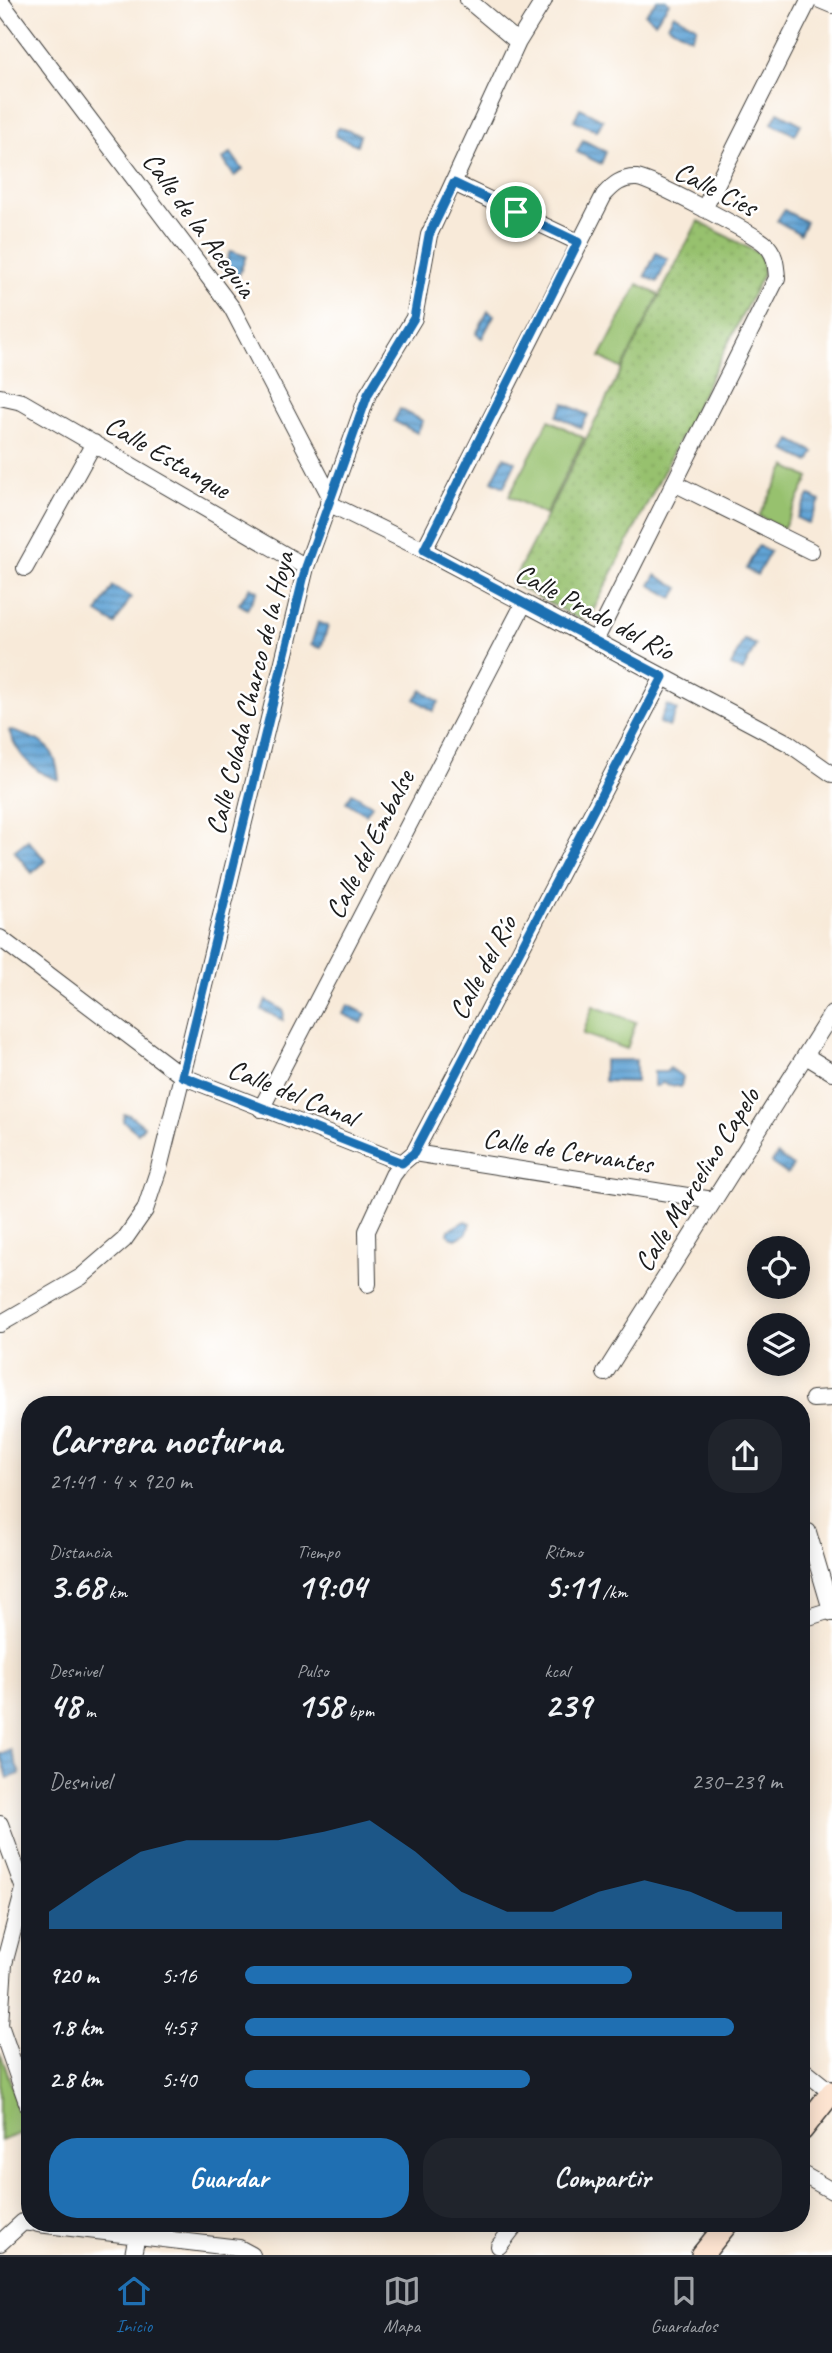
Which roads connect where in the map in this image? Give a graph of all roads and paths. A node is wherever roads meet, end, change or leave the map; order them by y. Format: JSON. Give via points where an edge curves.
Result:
{"nodes":[{"id":1,"x":468,"y":0,"type":"edge"},
{"id":2,"x":544,"y":0,"type":"edge"},
{"id":3,"x":809,"y":0,"type":"edge"},
{"id":4,"x":820,"y":0,"type":"edge"},
{"id":5,"x":0,"y":1,"type":"edge"},
{"id":6,"x":832,"y":5,"type":"edge"},
{"id":7,"x":518,"y":41,"type":"junction"},
{"id":8,"x":454,"y":183,"type":"junction"},
{"id":9,"x":704,"y":209,"type":"junction"},
{"id":10,"x":578,"y":242,"type":"junction"},
{"id":11,"x":0,"y":397,"type":"edge"},
{"id":12,"x":94,"y":443,"type":"junction"},
{"id":13,"x":674,"y":483,"type":"junction"},
{"id":14,"x":329,"y":500,"type":"junction"},
{"id":15,"x":424,"y":550,"type":"junction"},
{"id":16,"x":811,"y":551,"type":"dead end"},
{"id":17,"x":306,"y":567,"type":"junction"},
{"id":18,"x":25,"y":568,"type":"dead end"},
{"id":19,"x":524,"y":603,"type":"junction"},
{"id":20,"x":595,"y":641,"type":"junction"},
{"id":21,"x":663,"y":677,"type":"junction"},
{"id":22,"x":832,"y":774,"type":"edge"},
{"id":23,"x":0,"y":938,"type":"edge"},
{"id":24,"x":832,"y":1013,"type":"edge"},
{"id":25,"x":806,"y":1056,"type":"junction"},
{"id":26,"x":832,"y":1072,"type":"edge"},
{"id":27,"x":182,"y":1076,"type":"junction"},
{"id":28,"x":261,"y":1109,"type":"junction"},
{"id":29,"x":408,"y":1158,"type":"junction"},
{"id":30,"x":713,"y":1200,"type":"junction"},
{"id":31,"x":368,"y":1284,"type":"dead end"},
{"id":32,"x":0,"y":1324,"type":"edge"},
{"id":33,"x":605,"y":1373,"type":"dead end"},
{"id":34,"x":832,"y":1398,"type":"edge"},
{"id":35,"x":813,"y":1399,"type":"dead end"},
{"id":36,"x":810,"y":1546,"type":"edge"},
{"id":37,"x":831,"y":1611,"type":"edge"},
{"id":38,"x":810,"y":1617,"type":"edge"},
{"id":39,"x":0,"y":1824,"type":"edge"},
{"id":40,"x":21,"y":1872,"type":"edge"},
{"id":41,"x":21,"y":1906,"type":"edge"},
{"id":42,"x":0,"y":2025,"type":"edge"},
{"id":43,"x":810,"y":2075,"type":"edge"},
{"id":44,"x":21,"y":2085,"type":"edge"},
{"id":45,"x":832,"y":2092,"type":"edge"},
{"id":46,"x":810,"y":2120,"type":"edge"},
{"id":47,"x":810,"y":2179,"type":"edge"},
{"id":48,"x":832,"y":2191,"type":"edge"},
{"id":49,"x":21,"y":2224,"type":"edge"},
{"id":50,"x":138,"y":2232,"type":"edge"},
{"id":51,"x":149,"y":2232,"type":"edge"},
{"id":52,"x":510,"y":2232,"type":"edge"},
{"id":53,"x":721,"y":2232,"type":"edge"},
{"id":54,"x":0,"y":2243,"type":"edge"},
{"id":55,"x":499,"y":2246,"type":"dead end"},
{"id":56,"x":132,"y":2255,"type":"edge"},
{"id":57,"x":252,"y":2255,"type":"edge"},
{"id":58,"x":702,"y":2255,"type":"edge"}],
"edges":[{"from":1,"to":7,"type":"street"},
{"from":2,"to":7,"type":"street","name":"Calle Colada Charco de la Hoya"},
{"from":3,"to":9,"type":"street"},
{"from":4,"to":6,"type":"street"},
{"from":5,"to":14,"type":"street","name":"Calle de la Acequia","via":[[232,308]]},
{"from":7,"to":8,"type":"street","name":"Calle Colada Charco de la Hoya"},
{"from":8,"to":10,"type":"street"},
{"from":8,"to":14,"type":"street","name":"Calle Colada Charco de la Hoya","via":[[429,235],[414,318],[368,394]]},
{"from":9,"to":10,"type":"street","name":"Calle Cíes","via":[[638,178],[618,181],[604,195]]},
{"from":9,"to":13,"type":"street","name":"Calle Cíes","via":[[764,243],[775,258],[777,278]]},
{"from":10,"to":15,"type":"street","name":"Calle Cíes"},
{"from":11,"to":12,"type":"street","name":"Calle Estanque","via":[[22,402]]},
{"from":12,"to":17,"type":"street","name":"Calle Estanque"},
{"from":12,"to":18,"type":"street"},
{"from":13,"to":16,"type":"street"},
{"from":13,"to":20,"type":"street","name":"Calle Cíes"},
{"from":14,"to":15,"type":"street","name":"Calle Prado del Río"},
{"from":14,"to":17,"type":"street","name":"Calle Colada Charco de la Hoya"},
{"from":15,"to":19,"type":"street","name":"Calle Prado del Río"},
{"from":17,"to":27,"type":"street","name":"Calle Colada Charco de la Hoya"},
{"from":19,"to":20,"type":"street","name":"Calle Prado del Río"},
{"from":19,"to":28,"type":"street","name":"Calle del Embalse"},
{"from":20,"to":21,"type":"street","name":"Calle Prado del Río"},
{"from":21,"to":22,"type":"street","name":"Calle Prado del Río","via":[[788,743]]},
{"from":21,"to":29,"type":"street","name":"Calle del Río"},
{"from":23,"to":27,"type":"street","name":"Calle del Canal"},
{"from":24,"to":25,"type":"street","name":"Calle Marcelino Capelo"},
{"from":25,"to":26,"type":"street"},
{"from":25,"to":30,"type":"street","name":"Calle Marcelino Capelo"},
{"from":27,"to":28,"type":"street","name":"Calle del Canal"},
{"from":27,"to":32,"type":"street","name":"Calle Colada Charco de la Hoya","via":[[145,1210],[124,1240],[81,1277]]},
{"from":28,"to":29,"type":"street","name":"Calle del Canal"},
{"from":29,"to":30,"type":"street","name":"Calle de Cervantes"},
{"from":29,"to":31,"type":"street","name":"Calle del Río","via":[[393,1175],[367,1231]]},
{"from":30,"to":33,"type":"street","name":"Calle Marcelino Capelo"},
{"from":34,"to":35,"type":"street"},
{"from":36,"to":37,"type":"street"},
{"from":37,"to":38,"type":"street"},
{"from":39,"to":40,"type":"street"},
{"from":41,"to":42,"type":"street","via":[[4,1964]]},
{"from":42,"to":44,"type":"street"},
{"from":43,"to":45,"type":"street"},
{"from":45,"to":46,"type":"main road"},
{"from":47,"to":48,"type":"street"},
{"from":49,"to":54,"type":"street"},
{"from":50,"to":56,"type":"street"},
{"from":51,"to":57,"type":"street","via":[[239,2248]]},
{"from":52,"to":55,"type":"street"},
{"from":53,"to":58,"type":"main road"}]}
